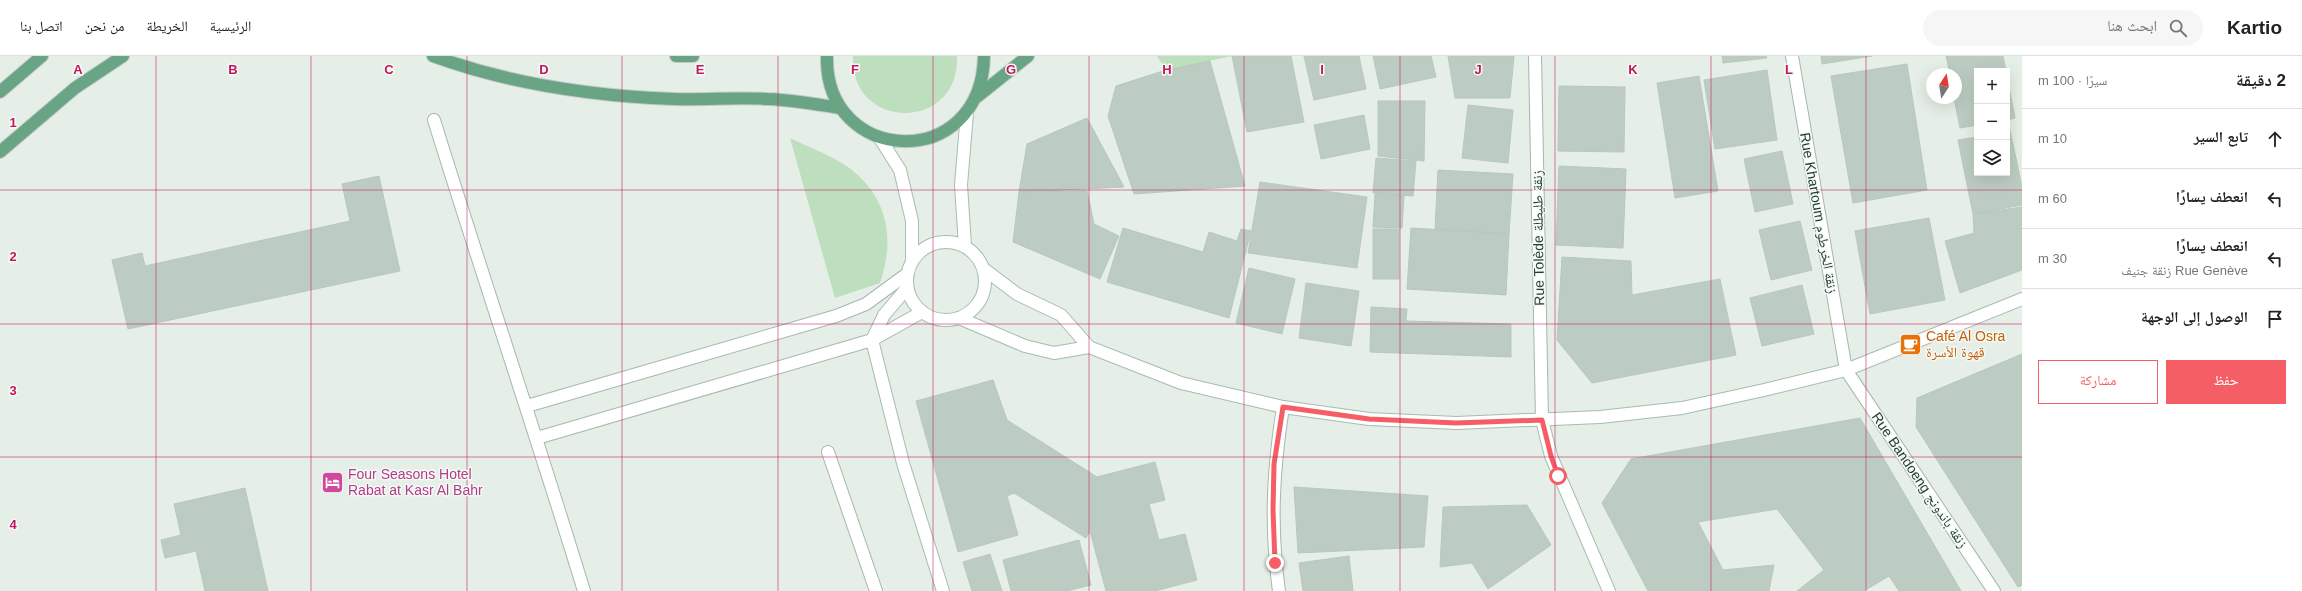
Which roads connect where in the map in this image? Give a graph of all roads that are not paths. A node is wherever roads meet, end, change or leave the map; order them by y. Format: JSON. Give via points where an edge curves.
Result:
{"nodes":[{"id":1,"x":42,"y":56,"type":"edge"},
{"id":2,"x":123,"y":56,"type":"edge"},
{"id":3,"x":433,"y":56,"type":"edge"},
{"id":4,"x":676,"y":56,"type":"edge"},
{"id":5,"x":693,"y":56,"type":"edge"},
{"id":6,"x":827,"y":56,"type":"edge"},
{"id":7,"x":984,"y":56,"type":"edge"},
{"id":8,"x":1028,"y":56,"type":"edge"},
{"id":9,"x":1534,"y":56,"type":"edge"},
{"id":10,"x":1792,"y":56,"type":"edge"},
{"id":11,"x":0,"y":92,"type":"edge"},
{"id":12,"x":978,"y":96,"type":"junction"},
{"id":13,"x":840,"y":108,"type":"junction"},
{"id":14,"x":967,"y":114,"type":"junction"},
{"id":15,"x":434,"y":120,"type":"dead end"},
{"id":16,"x":879,"y":137,"type":"junction"},
{"id":17,"x":0,"y":152,"type":"edge"},
{"id":18,"x":965,"y":246,"type":"junction"},
{"id":19,"x":912,"y":261,"type":"junction"},
{"id":20,"x":984,"y":269,"type":"junction"},
{"id":21,"x":907,"y":274,"type":"junction"},
{"id":22,"x":907,"y":288,"type":"junction"},
{"id":23,"x":2022,"y":298,"type":"edge"},
{"id":24,"x":922,"y":312,"type":"junction"},
{"id":25,"x":958,"y":318,"type":"junction"},
{"id":26,"x":872,"y":340,"type":"junction"},
{"id":27,"x":1089,"y":347,"type":"junction"},
{"id":28,"x":1846,"y":370,"type":"junction"},
{"id":29,"x":527,"y":406,"type":"junction"},
{"id":30,"x":1283,"y":407,"type":"junction"},
{"id":31,"x":1542,"y":420,"type":"junction"},
{"id":32,"x":537,"y":438,"type":"junction"},
{"id":33,"x":828,"y":452,"type":"dead end"},
{"id":34,"x":584,"y":591,"type":"edge"},
{"id":35,"x":876,"y":591,"type":"edge"},
{"id":36,"x":943,"y":591,"type":"edge"},
{"id":37,"x":1279,"y":591,"type":"edge"},
{"id":38,"x":1609,"y":591,"type":"edge"},
{"id":39,"x":1994,"y":591,"type":"edge"}],
"edges":[{"from":1,"to":11,"type":"main road"},
{"from":2,"to":17,"type":"main road","via":[[75,88]]},
{"from":3,"to":13,"type":"main road","via":[[509,78],[564,89],[676,99],[769,99]]},
{"from":4,"to":5,"type":"main road"},
{"from":6,"to":13,"type":"main road","via":[[830,85]]},
{"from":7,"to":12,"type":"main road","via":[[984,76]]},
{"from":8,"to":12,"type":"main road"},
{"from":9,"to":31,"type":"street","name":"Rue Tolède زنقة طليطلة"},
{"from":10,"to":28,"type":"street","name":"Rue Khartoum زنقة الخرطوم"},
{"from":12,"to":14,"type":"main road"},
{"from":13,"to":16,"type":"main road","via":[[857,126]]},
{"from":14,"to":16,"type":"main road","via":[[949,129],[927,139],[904,142]]},
{"from":14,"to":18,"type":"street","via":[[961,185]]},
{"from":15,"to":29,"type":"street","via":[[504,344]]},
{"from":16,"to":19,"type":"street","via":[[900,170],[912,221]]},
{"from":18,"to":19,"type":"street","via":[[941,241],[919,252]]},
{"from":18,"to":20,"type":"street","via":[[974,252]]},
{"from":19,"to":21,"type":"street"},
{"from":20,"to":25,"type":"street","via":[[986,281],[981,298],[970,313]]},
{"from":20,"to":27,"type":"street","via":[[1017,294],[1061,315]]},
{"from":21,"to":22,"type":"street"},
{"from":21,"to":29,"type":"street","via":[[866,304],[836,316]]},
{"from":22,"to":24,"type":"street","via":[[910,297]]},
{"from":22,"to":26,"type":"street","via":[[884,315]]},
{"from":23,"to":28,"type":"street"},
{"from":24,"to":25,"type":"street","via":[[940,319]]},
{"from":24,"to":26,"type":"street"},
{"from":25,"to":27,"type":"street","via":[[1025,346],[1054,353]]},
{"from":26,"to":32,"type":"street"},
{"from":26,"to":36,"type":"street","via":[[903,463]]},
{"from":27,"to":30,"type":"street","via":[[1181,383]]},
{"from":28,"to":31,"type":"street","via":[[1682,408]]},
{"from":28,"to":39,"type":"street","name":"Rue Bandoeng زنقة باندونج"},
{"from":29,"to":32,"type":"street"},
{"from":30,"to":31,"type":"street","via":[[1369,419],[1456,423]]},
{"from":30,"to":37,"type":"street","via":[[1274,464],[1275,563]]},
{"from":31,"to":38,"type":"street","name":"Rue Tolède زنقة طليطلة","via":[[1551,456]]},
{"from":32,"to":34,"type":"street"},
{"from":33,"to":35,"type":"street"}]}
